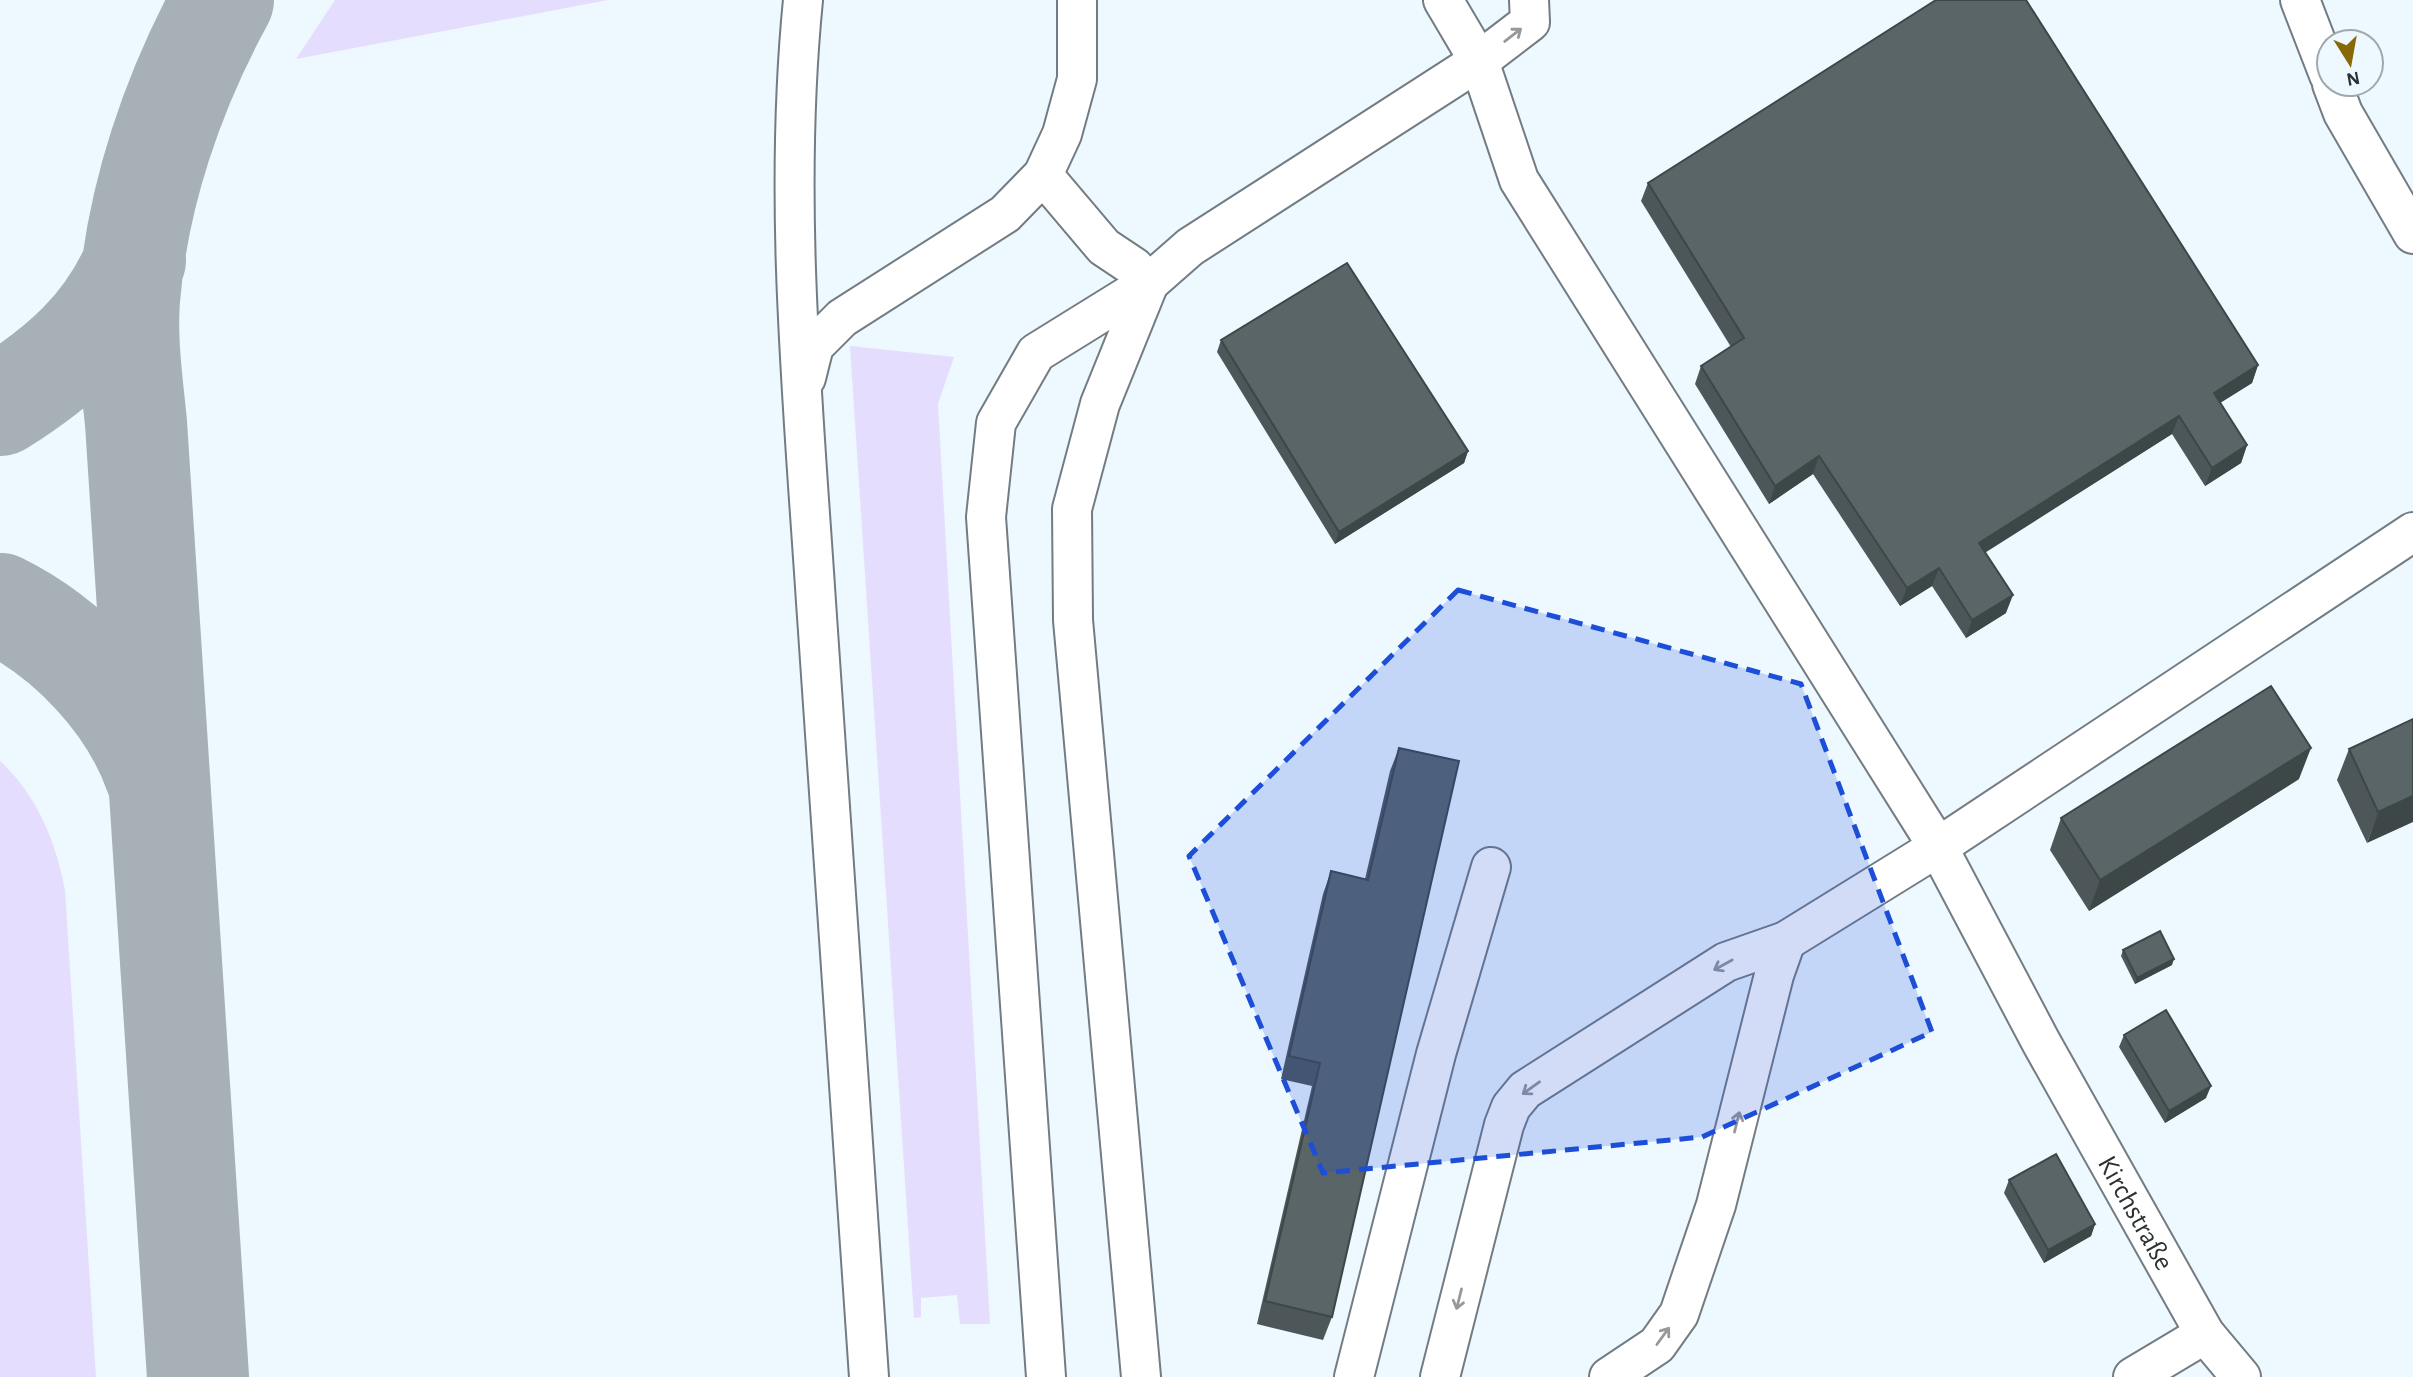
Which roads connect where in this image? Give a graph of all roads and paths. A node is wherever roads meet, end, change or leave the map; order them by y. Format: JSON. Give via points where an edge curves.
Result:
{"nodes":[{"id":1,"x":803,"y":0,"type":"edge"},
{"id":2,"x":1077,"y":0,"type":"edge"},
{"id":3,"x":1443,"y":0,"type":"edge"},
{"id":4,"x":1530,"y":0,"type":"edge"},
{"id":5,"x":2300,"y":0,"type":"edge"},
{"id":6,"x":2315,"y":39,"type":"edge"},
{"id":7,"x":1479,"y":61,"type":"junction"},
{"id":8,"x":2337,"y":98,"type":"edge"},
{"id":9,"x":1043,"y":175,"type":"junction"},
{"id":10,"x":2413,"y":234,"type":"edge"},
{"id":11,"x":1149,"y":283,"type":"junction"},
{"id":12,"x":803,"y":387,"type":"junction"},
{"id":13,"x":2413,"y":531,"type":"edge"},
{"id":14,"x":1938,"y":847,"type":"junction"},
{"id":15,"x":1491,"y":867,"type":"dead end"},
{"id":16,"x":1786,"y":941,"type":"junction"},
{"id":17,"x":2205,"y":1334,"type":"junction"},
{"id":18,"x":869,"y":1377,"type":"edge"},
{"id":19,"x":1046,"y":1377,"type":"edge"},
{"id":20,"x":1141,"y":1377,"type":"edge"},
{"id":21,"x":1354,"y":1377,"type":"edge"},
{"id":22,"x":1440,"y":1377,"type":"edge"},
{"id":23,"x":1609,"y":1377,"type":"edge"},
{"id":24,"x":2133,"y":1377,"type":"edge"},
{"id":25,"x":2241,"y":1377,"type":"edge"}],
"edges":[{"from":1,"to":12,"type":"street","via":[[795,85],[793,200]]},
{"from":2,"to":9,"type":"street","via":[[1077,79],[1062,134]]},
{"from":3,"to":7,"type":"street","name":"Kirchstraße"},
{"from":7,"to":4,"type":"street","one_way":true,"via":[[1530,22]]},
{"from":5,"to":6,"type":"street"},
{"from":7,"to":11,"type":"street","via":[[1190,247]]},
{"from":7,"to":14,"type":"street","name":"Kirchstraße","via":[[1519,180]]},
{"from":8,"to":10,"type":"street"},
{"from":9,"to":11,"type":"street","via":[[1104,247]]},
{"from":9,"to":12,"type":"street","via":[[1005,214],[842,318],[814,346]]},
{"from":11,"to":19,"type":"street","via":[[1036,352],[996,423],[986,517]]},
{"from":11,"to":20,"type":"street","via":[[1101,404],[1072,509],[1073,620]]},
{"from":12,"to":18,"type":"street"},
{"from":13,"to":14,"type":"street"},
{"from":14,"to":16,"type":"street"},
{"from":14,"to":17,"type":"street","name":"Kirchstraße"},
{"from":15,"to":21,"type":"street","via":[[1436,1054]]},
{"from":16,"to":22,"type":"street","one_way":true,"via":[[1727,962],[1525,1090],[1511,1107]]},
{"from":23,"to":16,"type":"street","one_way":true,"via":[[1657,1345],[1679,1314],[1716,1205]]},
{"from":17,"to":24,"type":"street"},
{"from":17,"to":25,"type":"street","name":"Kirchstraße"}]}
